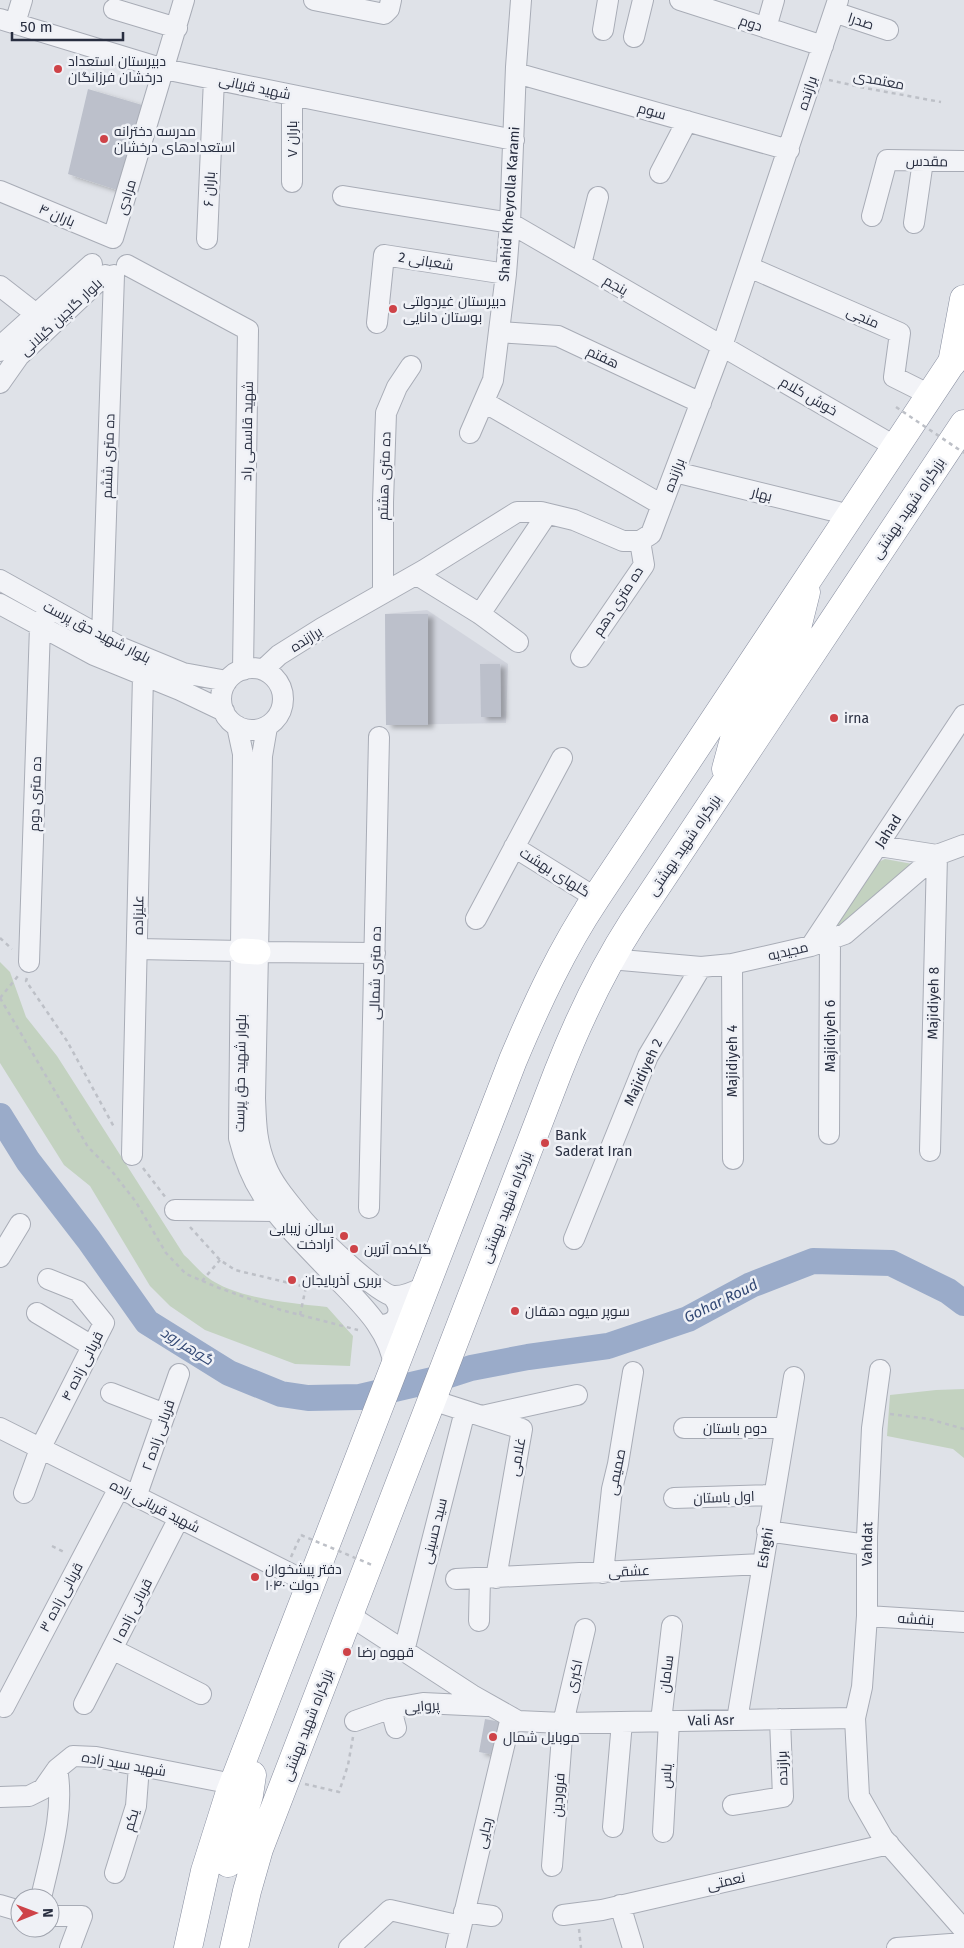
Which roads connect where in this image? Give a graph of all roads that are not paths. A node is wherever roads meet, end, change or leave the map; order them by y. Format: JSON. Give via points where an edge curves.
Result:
{"nodes":[{"id":1,"x":22,"y":0,"type":"edge"},
{"id":2,"x":184,"y":0,"type":"edge"},
{"id":3,"x":314,"y":0,"type":"edge"},
{"id":4,"x":391,"y":0,"type":"edge"},
{"id":5,"x":521,"y":0,"type":"edge"},
{"id":6,"x":608,"y":0,"type":"edge"},
{"id":7,"x":643,"y":0,"type":"edge"},
{"id":8,"x":680,"y":0,"type":"edge"},
{"id":9,"x":774,"y":0,"type":"edge"},
{"id":10,"x":836,"y":6,"type":"edge"},
{"id":11,"x":114,"y":9,"type":"dead end"},
{"id":12,"x":7,"y":21,"type":"edge"},
{"id":13,"x":177,"y":28,"type":"junction"},
{"id":14,"x":766,"y":28,"type":"junction"},
{"id":15,"x":603,"y":30,"type":"dead end"},
{"id":16,"x":888,"y":30,"type":"dead end"},
{"id":17,"x":634,"y":37,"type":"dead end"},
{"id":18,"x":823,"y":46,"type":"junction"},
{"id":19,"x":164,"y":69,"type":"junction"},
{"id":20,"x":516,"y":73,"type":"junction"},
{"id":21,"x":214,"y":79,"type":"junction"},
{"id":22,"x":292,"y":95,"type":"junction"},
{"id":23,"x":687,"y":121,"type":"junction"},
{"id":24,"x":514,"y":140,"type":"junction"},
{"id":25,"x":789,"y":150,"type":"junction"},
{"id":26,"x":923,"y":161,"type":"junction"},
{"id":27,"x":964,"y":161,"type":"edge"},
{"id":28,"x":660,"y":173,"type":"dead end"},
{"id":29,"x":292,"y":182,"type":"dead end"},
{"id":30,"x":0,"y":191,"type":"edge"},
{"id":31,"x":342,"y":196,"type":"dead end"},
{"id":32,"x":598,"y":197,"type":"dead end"},
{"id":33,"x":872,"y":216,"type":"dead end"},
{"id":34,"x":510,"y":223,"type":"junction"},
{"id":35,"x":914,"y":223,"type":"dead end"},
{"id":36,"x":113,"y":238,"type":"junction"},
{"id":37,"x":207,"y":239,"type":"dead end"},
{"id":38,"x":581,"y":264,"type":"junction"},
{"id":39,"x":749,"y":267,"type":"junction"},
{"id":40,"x":109,"y":270,"type":"junction"},
{"id":41,"x":506,"y":274,"type":"junction"},
{"id":42,"x":0,"y":286,"type":"edge"},
{"id":43,"x":964,"y":298,"type":"edge"},
{"id":44,"x":36,"y":314,"type":"junction"},
{"id":45,"x":377,"y":323,"type":"dead end"},
{"id":46,"x":499,"y":332,"type":"junction"},
{"id":47,"x":722,"y":346,"type":"junction"},
{"id":48,"x":0,"y":352,"type":"edge"},
{"id":49,"x":958,"y":353,"type":"edge"},
{"id":50,"x":411,"y":366,"type":"dead end"},
{"id":51,"x":0,"y":383,"type":"edge"},
{"id":52,"x":930,"y":395,"type":"junction"},
{"id":53,"x":484,"y":402,"type":"junction"},
{"id":54,"x":702,"y":403,"type":"junction"},
{"id":55,"x":964,"y":424,"type":"edge"},
{"id":56,"x":470,"y":433,"type":"dead end"},
{"id":57,"x":896,"y":446,"type":"junction"},
{"id":58,"x":675,"y":472,"type":"junction"},
{"id":59,"x":662,"y":505,"type":"junction"},
{"id":60,"x":547,"y":514,"type":"junction"},
{"id":61,"x":850,"y":515,"type":"junction"},
{"id":62,"x":640,"y":541,"type":"junction"},
{"id":63,"x":416,"y":575,"type":"junction"},
{"id":64,"x":0,"y":580,"type":"edge"},
{"id":65,"x":383,"y":593,"type":"junction"},
{"id":66,"x":0,"y":604,"type":"edge"},
{"id":67,"x":50,"y":608,"type":"junction"},
{"id":68,"x":480,"y":614,"type":"junction"},
{"id":69,"x":40,"y":626,"type":"junction"},
{"id":70,"x":102,"y":637,"type":"junction"},
{"id":71,"x":518,"y":642,"type":"dead end"},
{"id":72,"x":581,"y":657,"type":"dead end"},
{"id":73,"x":243,"y":670,"type":"junction"},
{"id":74,"x":263,"y":670,"type":"junction"},
{"id":75,"x":143,"y":675,"type":"junction"},
{"id":76,"x":770,"y":677,"type":"junction"},
{"id":77,"x":227,"y":682,"type":"junction"},
{"id":78,"x":224,"y":711,"type":"junction"},
{"id":79,"x":964,"y":715,"type":"edge"},
{"id":80,"x":237,"y":726,"type":"junction"},
{"id":81,"x":267,"y":727,"type":"junction"},
{"id":82,"x":379,"y":737,"type":"dead end"},
{"id":83,"x":562,"y":758,"type":"dead end"},
{"id":84,"x":964,"y":845,"type":"edge"},
{"id":85,"x":879,"y":846,"type":"junction"},
{"id":86,"x":514,"y":847,"type":"junction"},
{"id":87,"x":937,"y":855,"type":"junction"},
{"id":88,"x":592,"y":904,"type":"junction"},
{"id":89,"x":476,"y":919,"type":"dead end"},
{"id":90,"x":830,"y":939,"type":"junction"},
{"id":91,"x":811,"y":946,"type":"junction"},
{"id":92,"x":137,"y":949,"type":"junction"},
{"id":93,"x":250,"y":952,"type":"junction"},
{"id":94,"x":375,"y":953,"type":"junction"},
{"id":95,"x":610,"y":959,"type":"junction"},
{"id":96,"x":29,"y":962,"type":"road end"},
{"id":97,"x":732,"y":964,"type":"junction"},
{"id":98,"x":701,"y":967,"type":"junction"},
{"id":99,"x":829,"y":1134,"type":"dead end"},
{"id":100,"x":930,"y":1151,"type":"dead end"},
{"id":101,"x":132,"y":1155,"type":"dead end"},
{"id":102,"x":733,"y":1159,"type":"dead end"},
{"id":103,"x":369,"y":1208,"type":"dead end"},
{"id":104,"x":174,"y":1210,"type":"dead end"},
{"id":105,"x":274,"y":1211,"type":"junction"},
{"id":106,"x":20,"y":1224,"type":"dead end"},
{"id":107,"x":574,"y":1238,"type":"dead end"},
{"id":108,"x":0,"y":1257,"type":"edge"},
{"id":109,"x":48,"y":1279,"type":"dead end"},
{"id":110,"x":426,"y":1286,"type":"junction"},
{"id":111,"x":392,"y":1296,"type":"junction"},
{"id":112,"x":37,"y":1313,"type":"dead end"},
{"id":113,"x":381,"y":1331,"type":"junction"},
{"id":114,"x":92,"y":1346,"type":"junction"},
{"id":115,"x":394,"y":1367,"type":"junction"},
{"id":116,"x":880,"y":1370,"type":"dead end"},
{"id":117,"x":633,"y":1372,"type":"dead end"},
{"id":118,"x":179,"y":1374,"type":"dead end"},
{"id":119,"x":794,"y":1377,"type":"dead end"},
{"id":120,"x":111,"y":1393,"type":"dead end"},
{"id":121,"x":577,"y":1395,"type":"dead end"},
{"id":122,"x":450,"y":1409,"type":"junction"},
{"id":123,"x":165,"y":1414,"type":"junction"},
{"id":124,"x":0,"y":1428,"type":"edge"},
{"id":125,"x":684,"y":1428,"type":"dead end"},
{"id":126,"x":785,"y":1428,"type":"junction"},
{"id":127,"x":40,"y":1448,"type":"junction"},
{"id":128,"x":128,"y":1492,"type":"junction"},
{"id":129,"x":24,"y":1493,"type":"dead end"},
{"id":130,"x":774,"y":1495,"type":"junction"},
{"id":131,"x":674,"y":1498,"type":"dead end"},
{"id":132,"x":179,"y":1518,"type":"junction"},
{"id":133,"x":768,"y":1531,"type":"junction"},
{"id":134,"x":866,"y":1545,"type":"junction"},
{"id":135,"x":762,"y":1564,"type":"junction"},
{"id":136,"x":603,"y":1572,"type":"junction"},
{"id":137,"x":488,"y":1578,"type":"junction"},
{"id":138,"x":456,"y":1579,"type":"dead end"},
{"id":139,"x":311,"y":1584,"type":"junction"},
{"id":140,"x":349,"y":1615,"type":"junction"},
{"id":141,"x":867,"y":1616,"type":"junction"},
{"id":142,"x":479,"y":1621,"type":"dead end"},
{"id":143,"x":964,"y":1622,"type":"edge"},
{"id":144,"x":672,"y":1626,"type":"dead end"},
{"id":145,"x":585,"y":1629,"type":"dead end"},
{"id":146,"x":112,"y":1649,"type":"junction"},
{"id":147,"x":404,"y":1651,"type":"junction"},
{"id":148,"x":201,"y":1694,"type":"dead end"},
{"id":149,"x":84,"y":1704,"type":"dead end"},
{"id":150,"x":491,"y":1706,"type":"junction"},
{"id":151,"x":4,"y":1707,"type":"dead end"},
{"id":152,"x":263,"y":1707,"type":"junction"},
{"id":153,"x":511,"y":1717,"type":"junction"},
{"id":154,"x":855,"y":1718,"type":"junction"},
{"id":155,"x":780,"y":1719,"type":"junction"},
{"id":156,"x":355,"y":1720,"type":"road end"},
{"id":157,"x":737,"y":1720,"type":"junction"},
{"id":158,"x":665,"y":1721,"type":"junction"},
{"id":159,"x":622,"y":1722,"type":"junction"},
{"id":160,"x":563,"y":1723,"type":"junction"},
{"id":161,"x":139,"y":1766,"type":"junction"},
{"id":162,"x":57,"y":1769,"type":"junction"},
{"id":163,"x":233,"y":1784,"type":"junction"},
{"id":164,"x":0,"y":1797,"type":"edge"},
{"id":165,"x":733,"y":1805,"type":"dead end"},
{"id":166,"x":614,"y":1827,"type":"dead end"},
{"id":167,"x":663,"y":1832,"type":"dead end"},
{"id":168,"x":889,"y":1844,"type":"junction"},
{"id":169,"x":232,"y":1864,"type":"junction"},
{"id":170,"x":552,"y":1866,"type":"dead end"},
{"id":171,"x":114,"y":1873,"type":"dead end"},
{"id":172,"x":43,"y":1888,"type":"edge"},
{"id":173,"x":620,"y":1905,"type":"junction"},
{"id":174,"x":563,"y":1915,"type":"dead end"},
{"id":175,"x":60,"y":1916,"type":"edge"},
{"id":176,"x":492,"y":1916,"type":"dead end"},
{"id":177,"x":463,"y":1919,"type":"junction"},
{"id":178,"x":964,"y":1930,"type":"edge"},
{"id":179,"x":964,"y":1943,"type":"edge"},
{"id":180,"x":70,"y":1948,"type":"edge"},
{"id":181,"x":188,"y":1948,"type":"edge"},
{"id":182,"x":226,"y":1948,"type":"edge"},
{"id":183,"x":234,"y":1948,"type":"edge"},
{"id":184,"x":349,"y":1948,"type":"edge"},
{"id":185,"x":456,"y":1948,"type":"edge"},
{"id":186,"x":632,"y":1948,"type":"edge"},
{"id":187,"x":897,"y":1948,"type":"edge"}],
"edges":[{"from":1,"to":12,"type":"street"},
{"from":2,"to":13,"type":"street","name":"مرادی"},
{"from":3,"to":4,"type":"street","via":[[384,14]]},
{"from":5,"to":20,"type":"street","name":"Shahid Kheyrolla Karami"},
{"from":6,"to":15,"type":"street"},
{"from":7,"to":17,"type":"street"},
{"from":8,"to":14,"type":"street","name":"دوم"},
{"from":9,"to":14,"type":"street"},
{"from":10,"to":16,"type":"street","name":"صدرا"},
{"from":10,"to":18,"type":"street","name":"برازنده"},
{"from":11,"to":13,"type":"street"},
{"from":12,"to":19,"type":"street","name":"شهید قربانی"},
{"from":13,"to":19,"type":"street","name":"مرادی"},
{"from":14,"to":18,"type":"street","name":"دوم"},
{"from":18,"to":25,"type":"street","name":"برازنده"},
{"from":19,"to":21,"type":"street","name":"شهید قربانی"},
{"from":19,"to":36,"type":"street","name":"مرادی"},
{"from":20,"to":23,"type":"street","name":"سوم"},
{"from":20,"to":24,"type":"street","name":"Shahid Kheyrolla Karami"},
{"from":21,"to":22,"type":"street","name":"شهید قربانی"},
{"from":21,"to":37,"type":"street","name":"باران ۶"},
{"from":22,"to":24,"type":"street","name":"شهید قربانی"},
{"from":22,"to":29,"type":"street","name":"باران ۷"},
{"from":23,"to":25,"type":"street","name":"سوم"},
{"from":23,"to":28,"type":"street"},
{"from":24,"to":34,"type":"street","name":"Shahid Kheyrolla Karami"},
{"from":25,"to":39,"type":"street","name":"برازنده"},
{"from":26,"to":27,"type":"street","name":"مقدس"},
{"from":26,"to":33,"type":"street","name":"مقدس","via":[[887,160]]},
{"from":26,"to":35,"type":"street"},
{"from":30,"to":36,"type":"street","name":"باران ۴"},
{"from":31,"to":34,"type":"street"},
{"from":32,"to":38,"type":"street"},
{"from":34,"to":38,"type":"street","name":"پنجم"},
{"from":34,"to":41,"type":"street","name":"Shahid Kheyrolla Karami"},
{"from":36,"to":40,"type":"street","via":[[123,244],[128,254]]},
{"from":36,"to":40,"type":"street","via":[[98,242],[92,252]]},
{"from":38,"to":47,"type":"street","name":"پنجم"},
{"from":39,"to":47,"type":"street","name":"برازنده"},
{"from":39,"to":52,"type":"street","name":"منجی","via":[[900,333],[894,377]]},
{"from":40,"to":44,"type":"street","name":"بلوار گلچین گیلانی"},
{"from":40,"to":51,"type":"street","name":"بلوار گلچین گیلانی","via":[[20,356]]},
{"from":40,"to":70,"type":"street","name":"ده متری ششم"},
{"from":40,"to":73,"type":"street","name":"شهید قاسمی راد","via":[[248,330]]},
{"from":41,"to":45,"type":"street","name":"شعبانی 2","via":[[384,255]]},
{"from":41,"to":46,"type":"street","name":"Shahid Kheyrolla Karami"},
{"from":42,"to":44,"type":"street"},
{"from":43,"to":49,"type":"highway"},
{"from":44,"to":48,"type":"street","name":"بلوار گلچین گیلانی","via":[[5,342]]},
{"from":46,"to":53,"type":"street","name":"Shahid Kheyrolla Karami","via":[[493,380]]},
{"from":46,"to":54,"type":"street","name":"هفتم","via":[[558,336]]},
{"from":47,"to":54,"type":"street","name":"برازنده"},
{"from":47,"to":57,"type":"street","name":"خوش کلام"},
{"from":49,"to":52,"type":"highway","name":"بزرگراه شهید بهشتی"},
{"from":50,"to":65,"type":"street","name":"ده متری هشتم","via":[[386,413]]},
{"from":52,"to":57,"type":"highway","name":"بزرگراه شهید بهشتی"},
{"from":53,"to":56,"type":"street","name":"Shahid Kheyrolla Karami"},
{"from":53,"to":59,"type":"street"},
{"from":54,"to":58,"type":"street","name":"برازنده"},
{"from":55,"to":76,"type":"highway","name":"بزرگراه شهید بهشتی"},
{"from":57,"to":61,"type":"highway","name":"بزرگراه شهید بهشتی"},
{"from":58,"to":59,"type":"street","name":"برازنده"},
{"from":58,"to":61,"type":"street","name":"بهار"},
{"from":59,"to":62,"type":"street","name":"برازنده","via":[[651,534]]},
{"from":60,"to":62,"type":"street","name":"برازنده","via":[[574,520],[623,540]]},
{"from":60,"to":63,"type":"street","name":"برازنده","via":[[517,512]]},
{"from":60,"to":68,"type":"street"},
{"from":61,"to":76,"type":"highway","name":"بزرگراه شهید بهشتی","via":[[811,574]]},
{"from":62,"to":72,"type":"street","name":"ده متری دهم","via":[[644,565]]},
{"from":63,"to":65,"type":"street","name":"برازنده"},
{"from":63,"to":68,"type":"street"},
{"from":64,"to":67,"type":"street","name":"بلوار شهید حق پرست"},
{"from":65,"to":74,"type":"street","name":"برازنده","via":[[279,655]]},
{"from":66,"to":69,"type":"street","name":"بلوار شهید حق پرست"},
{"from":67,"to":69,"type":"street"},
{"from":67,"to":70,"type":"street","name":"بلوار شهید حق پرست"},
{"from":68,"to":71,"type":"street"},
{"from":69,"to":75,"type":"street","name":"بلوار شهید حق پرست","via":[[94,655]]},
{"from":69,"to":96,"type":"street","name":"ده متری دوم"},
{"from":70,"to":77,"type":"street","name":"بلوار شهید حق پرست","via":[[183,673]]},
{"from":73,"to":74,"type":"street"},
{"from":73,"to":77,"type":"street"},
{"from":74,"to":81,"type":"street","via":[[276,679],[283,692],[280,713]]},
{"from":75,"to":78,"type":"street","name":"بلوار شهید حق پرست"},
{"from":75,"to":92,"type":"street","name":"علیزاده"},
{"from":76,"to":88,"type":"highway","name":"بزرگراه شهید بهشتی"},
{"from":76,"to":95,"type":"highway","name":"بزرگراه شهید بهشتی","via":[[721,790]]},
{"from":77,"to":78,"type":"street","via":[[222,691]]},
{"from":78,"to":80,"type":"street"},
{"from":79,"to":85,"type":"street","name":"Jahad"},
{"from":80,"to":81,"type":"street","via":[[246,730]]},
{"from":80,"to":93,"type":"street","name":"بلوار شهید حق پرست","via":[[243,754]]},
{"from":81,"to":93,"type":"street","name":"بلوار شهید حق پرست","via":[[262,756]]},
{"from":82,"to":94,"type":"street","name":"ده متری شمالی"},
{"from":83,"to":86,"type":"street"},
{"from":84,"to":87,"type":"street"},
{"from":85,"to":87,"type":"street"},
{"from":85,"to":91,"type":"street","name":"Jahad"},
{"from":86,"to":88,"type":"street","name":"گلهای بهشت"},
{"from":86,"to":89,"type":"street"},
{"from":87,"to":90,"type":"street","name":"مجیدیه","via":[[845,934]]},
{"from":87,"to":100,"type":"street","name":"Majidiyeh 8"},
{"from":88,"to":110,"type":"highway","name":"بزرگراه شهید بهشتی","via":[[557,962],[530,1019]]},
{"from":90,"to":91,"type":"street","name":"مجیدیه"},
{"from":90,"to":99,"type":"street","name":"Majidiyeh 6"},
{"from":91,"to":97,"type":"street","name":"مجیدیه"},
{"from":92,"to":93,"type":"street"},
{"from":92,"to":101,"type":"street","name":"علیزاده"},
{"from":93,"to":94,"type":"street"},
{"from":93,"to":105,"type":"street","name":"بلوار شهید حق پرست","via":[[239,1138],[245,1162]]},
{"from":93,"to":111,"type":"street","name":"بلوار شهید حق پرست","via":[[256,1140],[266,1167],[301,1217],[374,1286]]},
{"from":94,"to":103,"type":"street","name":"ده متری شمالی"},
{"from":95,"to":98,"type":"street","name":"مجیدیه"},
{"from":95,"to":122,"type":"highway","name":"بزرگراه شهید بهشتی","via":[[573,1034],[466,1312]]},
{"from":97,"to":98,"type":"street","name":"مجیدیه"},
{"from":97,"to":102,"type":"street","name":"Majidiyeh 4"},
{"from":98,"to":107,"type":"street","name":"Majidiyeh 2","via":[[648,1056]]},
{"from":104,"to":105,"type":"street"},
{"from":105,"to":113,"type":"street","name":"بلوار شهید حق پرست","via":[[373,1318]]},
{"from":106,"to":108,"type":"street"},
{"from":109,"to":114,"type":"street","name":"قربانی زاده ۴","via":[[78,1291],[104,1323]]},
{"from":110,"to":111,"type":"street","via":[[408,1294]]},
{"from":110,"to":115,"type":"highway","name":"بزرگراه شهید بهشتی"},
{"from":111,"to":113,"type":"street","via":[[399,1310],[396,1318],[383,1325]]},
{"from":112,"to":114,"type":"street"},
{"from":113,"to":115,"type":"street","name":"بلوار شهید حق پرست"},
{"from":114,"to":127,"type":"street","name":"قربانی زاده ۴"},
{"from":115,"to":139,"type":"highway","name":"بزرگراه شهید بهشتی"},
{"from":116,"to":134,"type":"street","name":"Vahdat","via":[[874,1412]]},
{"from":117,"to":136,"type":"street","name":"صمیمی","via":[[612,1489]]},
{"from":118,"to":123,"type":"street","name":"قربانی زاده ۲"},
{"from":119,"to":126,"type":"street","name":"Eshghi"},
{"from":120,"to":123,"type":"street"},
{"from":121,"to":122,"type":"street"},
{"from":122,"to":137,"type":"street","name":"غلامی","via":[[522,1430]]},
{"from":122,"to":140,"type":"highway","name":"بزرگراه شهید بهشتی"},
{"from":122,"to":147,"type":"street","name":"سید حسینی"},
{"from":123,"to":128,"type":"street","name":"قربانی زاده ۲"},
{"from":124,"to":127,"type":"street","name":"شهید قربانی زاده"},
{"from":125,"to":126,"type":"street","name":"دوم باستان"},
{"from":126,"to":130,"type":"street","name":"Eshghi"},
{"from":127,"to":128,"type":"street","name":"شهید قربانی زاده"},
{"from":127,"to":129,"type":"street","name":"قربانی زاده ۴"},
{"from":128,"to":132,"type":"street","name":"شهید قربانی زاده"},
{"from":128,"to":151,"type":"street","name":"قربانی زاده ۳"},
{"from":130,"to":131,"type":"street","name":"اول باستان"},
{"from":130,"to":133,"type":"street","name":"Eshghi"},
{"from":132,"to":139,"type":"street","name":"شهید قربانی زاده"},
{"from":132,"to":146,"type":"street","name":"قربانی زاده ۱"},
{"from":133,"to":134,"type":"street"},
{"from":133,"to":135,"type":"street","name":"Eshghi"},
{"from":134,"to":141,"type":"street","name":"Vahdat"},
{"from":135,"to":136,"type":"street","name":"عشقی"},
{"from":135,"to":157,"type":"street","name":"Eshghi"},
{"from":136,"to":137,"type":"street","name":"عشقی"},
{"from":137,"to":138,"type":"street","name":"عشقی"},
{"from":137,"to":142,"type":"street"},
{"from":139,"to":152,"type":"highway","name":"بزرگراه شهید بهشتی"},
{"from":140,"to":147,"type":"street","name":"Vali Asr"},
{"from":140,"to":169,"type":"highway","name":"بزرگراه شهید بهشتی","via":[[259,1849]]},
{"from":141,"to":143,"type":"street","name":"بنفشه"},
{"from":141,"to":154,"type":"street","name":"Vahdat","via":[[862,1687]]},
{"from":144,"to":158,"type":"street","name":"سامان"},
{"from":145,"to":160,"type":"street","name":"اکبری"},
{"from":146,"to":148,"type":"street"},
{"from":146,"to":149,"type":"street","name":"قربانی زاده ۱"},
{"from":147,"to":150,"type":"street","name":"Vali Asr"},
{"from":150,"to":153,"type":"street","name":"Vali Asr"},
{"from":150,"to":156,"type":"street","name":"پروایی","via":[[423,1703],[394,1718]]},
{"from":152,"to":163,"type":"highway","name":"بزرگراه شهید بهشتی"},
{"from":152,"to":169,"type":"highway","via":[[249,1795]]},
{"from":153,"to":160,"type":"street","name":"Vali Asr","via":[[518,1721]]},
{"from":153,"to":177,"type":"street","name":"رجایی"},
{"from":154,"to":155,"type":"street","name":"Vali Asr"},
{"from":154,"to":168,"type":"street","via":[[859,1796]]},
{"from":155,"to":157,"type":"street","name":"Vali Asr"},
{"from":155,"to":165,"type":"street","name":"برازنده","via":[[783,1797]]},
{"from":157,"to":158,"type":"street","name":"Vali Asr"},
{"from":158,"to":159,"type":"street","name":"Vali Asr"},
{"from":158,"to":167,"type":"street","name":"یاس"},
{"from":159,"to":160,"type":"street","name":"Vali Asr"},
{"from":159,"to":166,"type":"street"},
{"from":160,"to":170,"type":"street","name":"فروردین"},
{"from":161,"to":162,"type":"street","name":"شهید سید زاده","via":[[73,1756]]},
{"from":161,"to":163,"type":"street","name":"شهید سید زاده"},
{"from":161,"to":171,"type":"street","name":"یکم","via":[[136,1806]]},
{"from":162,"to":164,"type":"street","name":"شهید سید زاده","via":[[43,1789],[29,1796]]},
{"from":162,"to":172,"type":"street","via":[[60,1787],[56,1824]]},
{"from":163,"to":169,"type":"highway","name":"بزرگراه شهید بهشتی"},
{"from":168,"to":173,"type":"street","name":"نعمتی"},
{"from":168,"to":178,"type":"street"},
{"from":169,"to":181,"type":"highway","name":"بزرگراه شهید بهشتی"},
{"from":169,"to":182,"type":"highway","via":[[224,1927]]},
{"from":169,"to":183,"type":"highway","name":"بزرگراه شهید بهشتی"},
{"from":173,"to":174,"type":"street","name":"نعمتی"},
{"from":173,"to":186,"type":"street"},
{"from":175,"to":180,"type":"street","via":[[82,1916]]},
{"from":176,"to":177,"type":"street"},
{"from":177,"to":184,"type":"street","via":[[390,1910]]},
{"from":177,"to":185,"type":"street","name":"رجایی"},
{"from":179,"to":187,"type":"street"}]}
